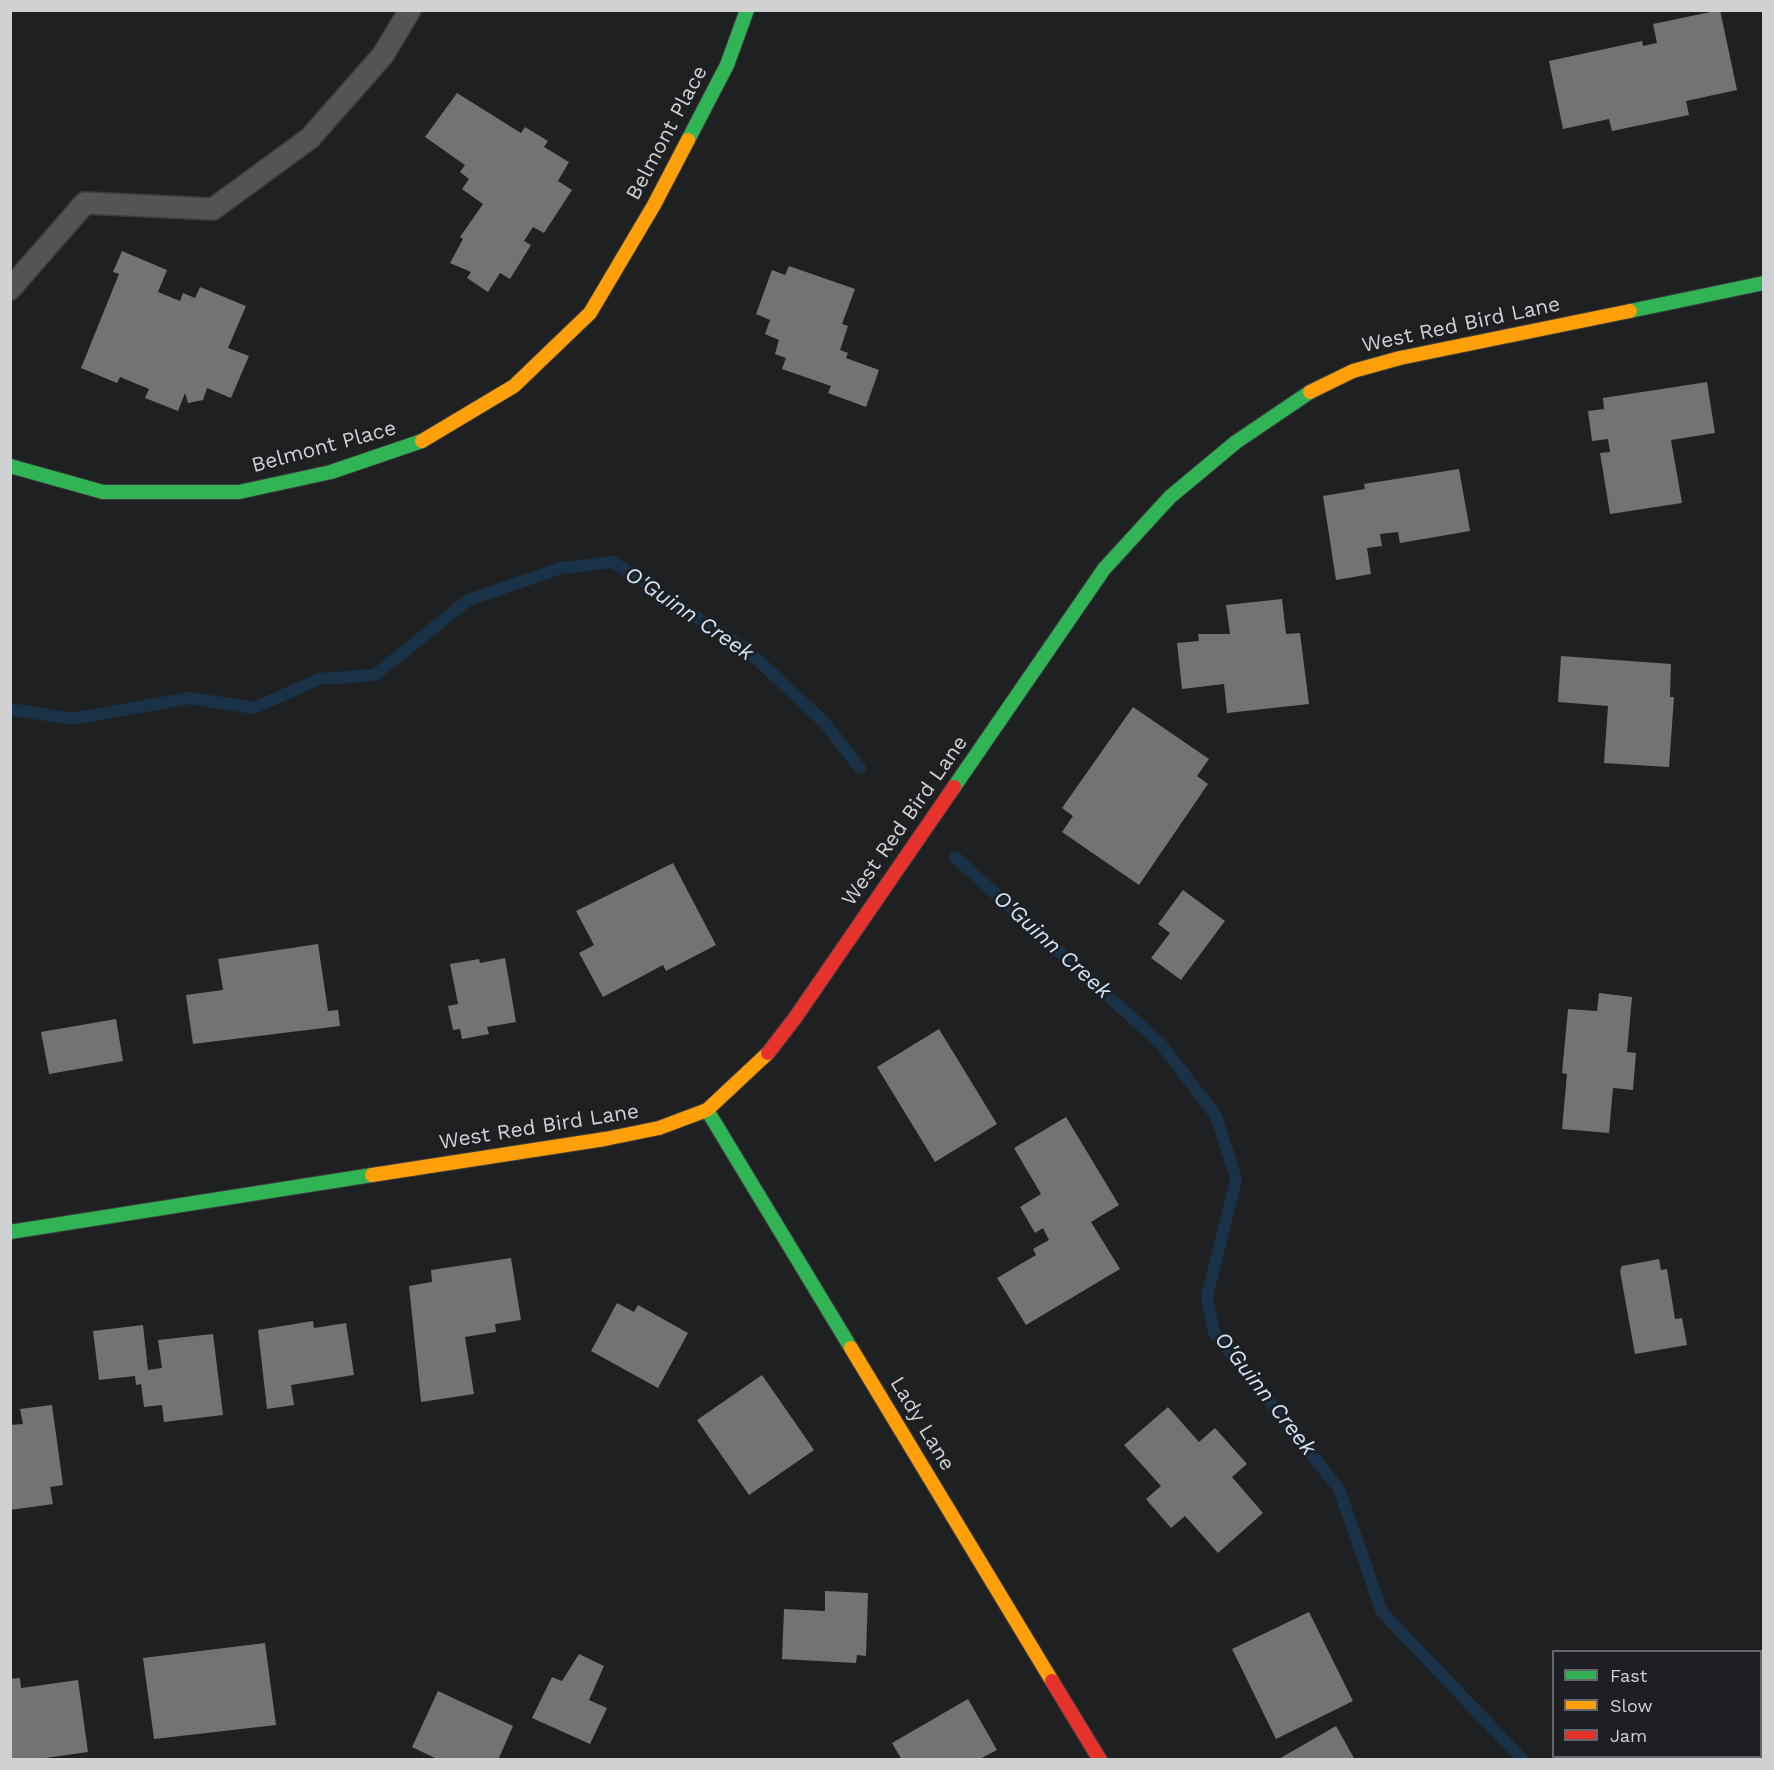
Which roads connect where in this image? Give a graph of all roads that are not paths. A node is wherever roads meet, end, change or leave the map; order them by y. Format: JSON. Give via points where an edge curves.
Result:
{"nodes":[{"id":1,"x":410,"y":10,"type":"edge"},
{"id":2,"x":747,"y":10,"type":"edge"},
{"id":3,"x":1764,"y":283,"type":"edge"},
{"id":4,"x":10,"y":289,"type":"edge"},
{"id":5,"x":10,"y":466,"type":"edge"},
{"id":6,"x":707,"y":1110,"type":"junction"},
{"id":7,"x":10,"y":1232,"type":"edge"},
{"id":8,"x":1100,"y":1760,"type":"edge"}],
"edges":[{"from":1,"to":4,"type":"lane","via":[[383,55],[310,138],[213,209],[85,203]]},
{"from":2,"to":5,"type":"street","name":"Belmont Place","via":[[722,75],[654,205],[590,314],[514,386],[421,441],[331,472],[239,492],[103,492]]},
{"from":3,"to":6,"type":"street","name":"West Red Bird Lane","via":[[1400,357],[1353,371],[1304,395],[1236,442],[1170,497],[1104,569],[795,1018],[764,1059]]},
{"from":6,"to":7,"type":"street","name":"West Red Bird Lane","via":[[659,1128],[605,1139]]},
{"from":6,"to":8,"type":"street","name":"Lady Lane"}]}
